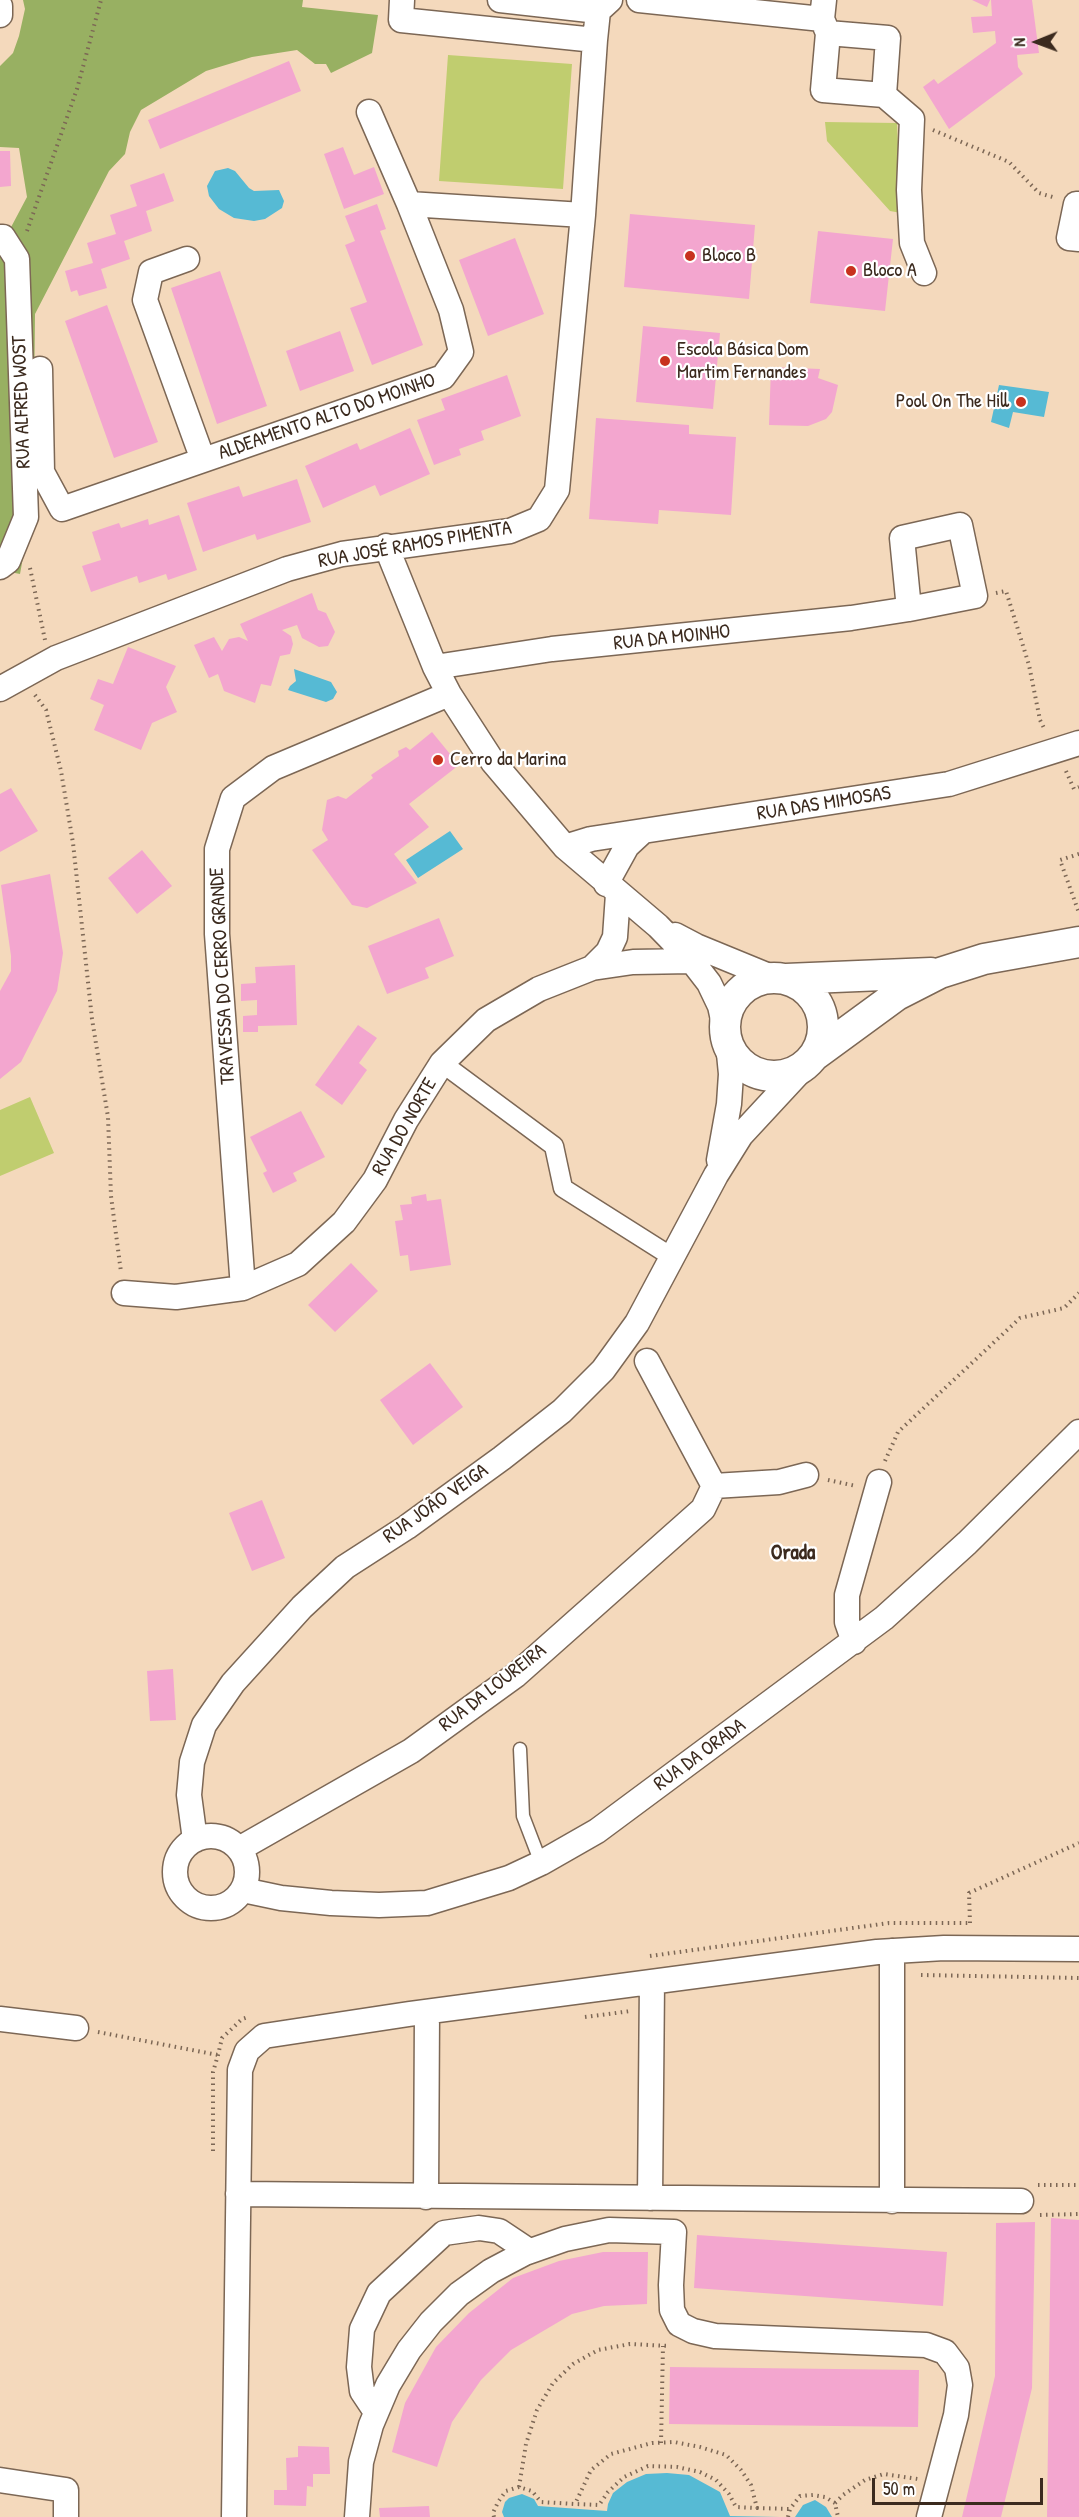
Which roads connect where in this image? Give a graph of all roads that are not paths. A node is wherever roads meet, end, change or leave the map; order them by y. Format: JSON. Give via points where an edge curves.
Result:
{"nodes":[{"id":1,"x":402,"y":0,"type":"edge"},
{"id":2,"x":500,"y":0,"type":"edge"},
{"id":3,"x":639,"y":0,"type":"edge"},
{"id":4,"x":604,"y":5,"type":"edge"},
{"id":5,"x":0,"y":6,"type":"edge"},
{"id":6,"x":0,"y":15,"type":"edge"},
{"id":7,"x":825,"y":18,"type":"edge"},
{"id":8,"x":595,"y":40,"type":"junction"},
{"id":9,"x":884,"y":95,"type":"junction"},
{"id":10,"x":369,"y":112,"type":"dead end"},
{"id":11,"x":410,"y":204,"type":"junction"},
{"id":12,"x":1078,"y":204,"type":"edge"},
{"id":13,"x":583,"y":215,"type":"junction"},
{"id":14,"x":0,"y":237,"type":"edge"},
{"id":15,"x":1079,"y":239,"type":"edge"},
{"id":16,"x":187,"y":259,"type":"dead end"},
{"id":17,"x":924,"y":273,"type":"dead end"},
{"id":18,"x":40,"y":369,"type":"dead end"},
{"id":19,"x":203,"y":460,"type":"junction"},
{"id":20,"x":386,"y":546,"type":"junction"},
{"id":21,"x":0,"y":567,"type":"edge"},
{"id":22,"x":909,"y":609,"type":"junction"},
{"id":23,"x":435,"y":667,"type":"junction"},
{"id":24,"x":0,"y":689,"type":"edge"},
{"id":25,"x":449,"y":694,"type":"junction"},
{"id":26,"x":1068,"y":747,"type":"edge"},
{"id":27,"x":641,"y":833,"type":"junction"},
{"id":28,"x":565,"y":847,"type":"junction"},
{"id":29,"x":612,"y":889,"type":"junction"},
{"id":30,"x":658,"y":926,"type":"junction"},
{"id":31,"x":1079,"y":942,"type":"edge"},
{"id":32,"x":692,"y":961,"type":"junction"},
{"id":33,"x":592,"y":968,"type":"junction"},
{"id":34,"x":940,"y":973,"type":"junction"},
{"id":35,"x":780,"y":979,"type":"junction"},
{"id":36,"x":727,"y":1036,"type":"junction"},
{"id":37,"x":810,"y":1060,"type":"junction"},
{"id":38,"x":442,"y":1064,"type":"junction"},
{"id":39,"x":717,"y":1175,"type":"junction"},
{"id":40,"x":672,"y":1257,"type":"junction"},
{"id":41,"x":243,"y":1288,"type":"junction"},
{"id":42,"x":124,"y":1293,"type":"road end"},
{"id":43,"x":647,"y":1361,"type":"dead end"},
{"id":44,"x":1079,"y":1431,"type":"edge"},
{"id":45,"x":806,"y":1475,"type":"road end"},
{"id":46,"x":714,"y":1486,"type":"junction"},
{"id":47,"x":878,"y":1487,"type":"road end"},
{"id":48,"x":854,"y":1641,"type":"junction"},
{"id":49,"x":520,"y":1749,"type":"dead end"},
{"id":50,"x":195,"y":1840,"type":"junction"},
{"id":51,"x":239,"y":1850,"type":"junction"},
{"id":52,"x":541,"y":1863,"type":"junction"},
{"id":53,"x":243,"y":1890,"type":"junction"},
{"id":54,"x":1079,"y":1949,"type":"edge"},
{"id":55,"x":892,"y":1951,"type":"junction"},
{"id":56,"x":652,"y":1982,"type":"junction"},
{"id":57,"x":427,"y":2012,"type":"junction"},
{"id":58,"x":0,"y":2019,"type":"edge"},
{"id":59,"x":76,"y":2028,"type":"road end"},
{"id":60,"x":238,"y":2194,"type":"junction"},
{"id":61,"x":426,"y":2197,"type":"junction"},
{"id":62,"x":650,"y":2198,"type":"junction"},
{"id":63,"x":1028,"y":2200,"type":"road end"},
{"id":64,"x":892,"y":2201,"type":"junction"},
{"id":65,"x":529,"y":2251,"type":"junction"},
{"id":66,"x":376,"y":2412,"type":"junction"},
{"id":67,"x":0,"y":2480,"type":"edge"},
{"id":68,"x":66,"y":2517,"type":"edge"},
{"id":69,"x":234,"y":2517,"type":"edge"},
{"id":70,"x":357,"y":2517,"type":"edge"},
{"id":71,"x":929,"y":2517,"type":"edge"}],
"edges":[{"from":1,"to":8,"type":"street","via":[[400,20]]},
{"from":2,"to":4,"type":"street"},
{"from":3,"to":7,"type":"street"},
{"from":4,"to":8,"type":"street","name":"RUA JOSÉ RAMOS PIMENTA"},
{"from":5,"to":6,"type":"street"},
{"from":7,"to":9,"type":"street","via":[[888,38]]},
{"from":7,"to":9,"type":"street","via":[[823,90]]},
{"from":8,"to":13,"type":"street","name":"RUA JOSÉ RAMOS PIMENTA"},
{"from":9,"to":17,"type":"street","via":[[912,119],[912,243]]},
{"from":10,"to":11,"type":"street","name":"ALDEAMENTO ALTO DO MOINHO"},
{"from":11,"to":13,"type":"street"},
{"from":11,"to":19,"type":"street","name":"ALDEAMENTO ALTO DO MOINHO","via":[[452,310],[461,352],[443,377]]},
{"from":12,"to":15,"type":"street","via":[[1069,238]]},
{"from":13,"to":20,"type":"street","name":"RUA JOSÉ RAMOS PIMENTA","via":[[557,490],[539,519],[510,531]]},
{"from":14,"to":21,"type":"street","name":"RUA ALFRED WOST","via":[[17,259],[26,517],[8,561]]},
{"from":16,"to":19,"type":"street","name":"ALDEAMENTO ALTO DO MOINHO","via":[[151,272],[145,300]]},
{"from":18,"to":19,"type":"street","name":"ALDEAMENTO ALTO DO MOINHO","via":[[42,472],[62,509]]},
{"from":20,"to":23,"type":"street"},
{"from":20,"to":24,"type":"street","name":"RUA JOSÉ RAMOS PIMENTA","via":[[287,569],[49,661]]},
{"from":22,"to":22,"type":"street","name":"RUA DA MOINHO","via":[[902,538],[960,525],[975,596]]},
{"from":22,"to":23,"type":"street","name":"RUA DA MOINHO"},
{"from":23,"to":25,"type":"street"},
{"from":25,"to":28,"type":"street","via":[[493,762]]},
{"from":25,"to":41,"type":"street","name":"TRAVESSA DO CERRO GRANDE","via":[[273,768],[233,798],[217,849],[217,934]]},
{"from":26,"to":27,"type":"street","name":"RUA DAS MIMOSAS","via":[[949,784]]},
{"from":27,"to":28,"type":"street","name":"RUA DAS MIMOSAS","via":[[591,839]]},
{"from":27,"to":29,"type":"street","via":[[621,855]]},
{"from":28,"to":29,"type":"street"},
{"from":29,"to":30,"type":"street"},
{"from":29,"to":33,"type":"street","via":[[615,937],[608,952]]},
{"from":30,"to":32,"type":"street"},
{"from":30,"to":35,"type":"street","via":[[696,946]]},
{"from":31,"to":34,"type":"street","via":[[984,959]]},
{"from":32,"to":33,"type":"street","name":"RUA DO NORTE","via":[[633,962]]},
{"from":32,"to":36,"type":"street","via":[[720,1006]]},
{"from":33,"to":38,"type":"street","name":"RUA DO NORTE","via":[[539,989],[486,1020]]},
{"from":34,"to":35,"type":"street"},
{"from":34,"to":37,"type":"street","via":[[897,995]]},
{"from":35,"to":36,"type":"street","via":[[759,980],[745,987],[727,1013]]},
{"from":35,"to":37,"type":"street","via":[[800,985],[820,1009],[822,1033]]},
{"from":36,"to":37,"type":"street","via":[[743,1065],[767,1076],[793,1072]]},
{"from":36,"to":39,"type":"street","via":[[729,1104]]},
{"from":37,"to":39,"type":"street","name":"RUA JOÃO VEIGA","via":[[741,1135]]},
{"from":38,"to":40,"type":"street","via":[[554,1146],[563,1188]]},
{"from":38,"to":41,"type":"street","name":"RUA DO NORTE","via":[[406,1120],[375,1180],[344,1222],[298,1264]]},
{"from":39,"to":40,"type":"street","name":"RUA JOÃO VEIGA"},
{"from":40,"to":50,"type":"street","name":"RUA JOÃO VEIGA","via":[[637,1323],[603,1370],[562,1411],[407,1527],[345,1567],[302,1607],[233,1683],[204,1725],[192,1762],[189,1795]]},
{"from":41,"to":42,"type":"street","name":"RUA DO NORTE","via":[[176,1297]]},
{"from":43,"to":46,"type":"street"},
{"from":44,"to":48,"type":"street","name":"RUA DA ORADA","via":[[967,1543]]},
{"from":45,"to":46,"type":"street","via":[[779,1482]]},
{"from":46,"to":51,"type":"street","name":"RUA DA LOUREIRA","via":[[703,1509],[516,1675],[411,1751]]},
{"from":47,"to":48,"type":"street","via":[[847,1595],[847,1622]]},
{"from":48,"to":52,"type":"street","name":"RUA DA ORADA","via":[[597,1831]]},
{"from":49,"to":52,"type":"lane","via":[[523,1816]]},
{"from":50,"to":51,"type":"street","via":[[214,1836]]},
{"from":50,"to":53,"type":"street","via":[[180,1854],[176,1864],[182,1894],[208,1908],[228,1904]]},
{"from":51,"to":53,"type":"street","via":[[247,1869]]},
{"from":52,"to":53,"type":"street","name":"RUA DA ORADA","via":[[509,1878],[427,1903],[331,1903]]},
{"from":54,"to":55,"type":"street"},
{"from":55,"to":56,"type":"street"},
{"from":55,"to":64,"type":"street"},
{"from":56,"to":57,"type":"street"},
{"from":56,"to":62,"type":"street"},
{"from":57,"to":60,"type":"street","via":[[286,2031],[264,2036],[247,2051],[240,2070]]},
{"from":57,"to":61,"type":"street"},
{"from":58,"to":59,"type":"street"},
{"from":60,"to":61,"type":"street"},
{"from":60,"to":69,"type":"street"},
{"from":61,"to":62,"type":"street"},
{"from":62,"to":64,"type":"street"},
{"from":63,"to":64,"type":"street"},
{"from":65,"to":66,"type":"street","via":[[491,2271],[430,2322]]},
{"from":65,"to":66,"type":"street","via":[[499,2231],[479,2228],[444,2233],[379,2293],[362,2329],[358,2367],[362,2391]]},
{"from":65,"to":71,"type":"street","via":[[609,2230],[674,2232],[672,2310],[679,2324],[693,2331],[715,2336],[926,2345],[945,2352],[957,2368],[960,2385]]},
{"from":66,"to":70,"type":"street","via":[[361,2462]]},
{"from":67,"to":68,"type":"street","via":[[66,2490]]}]}
